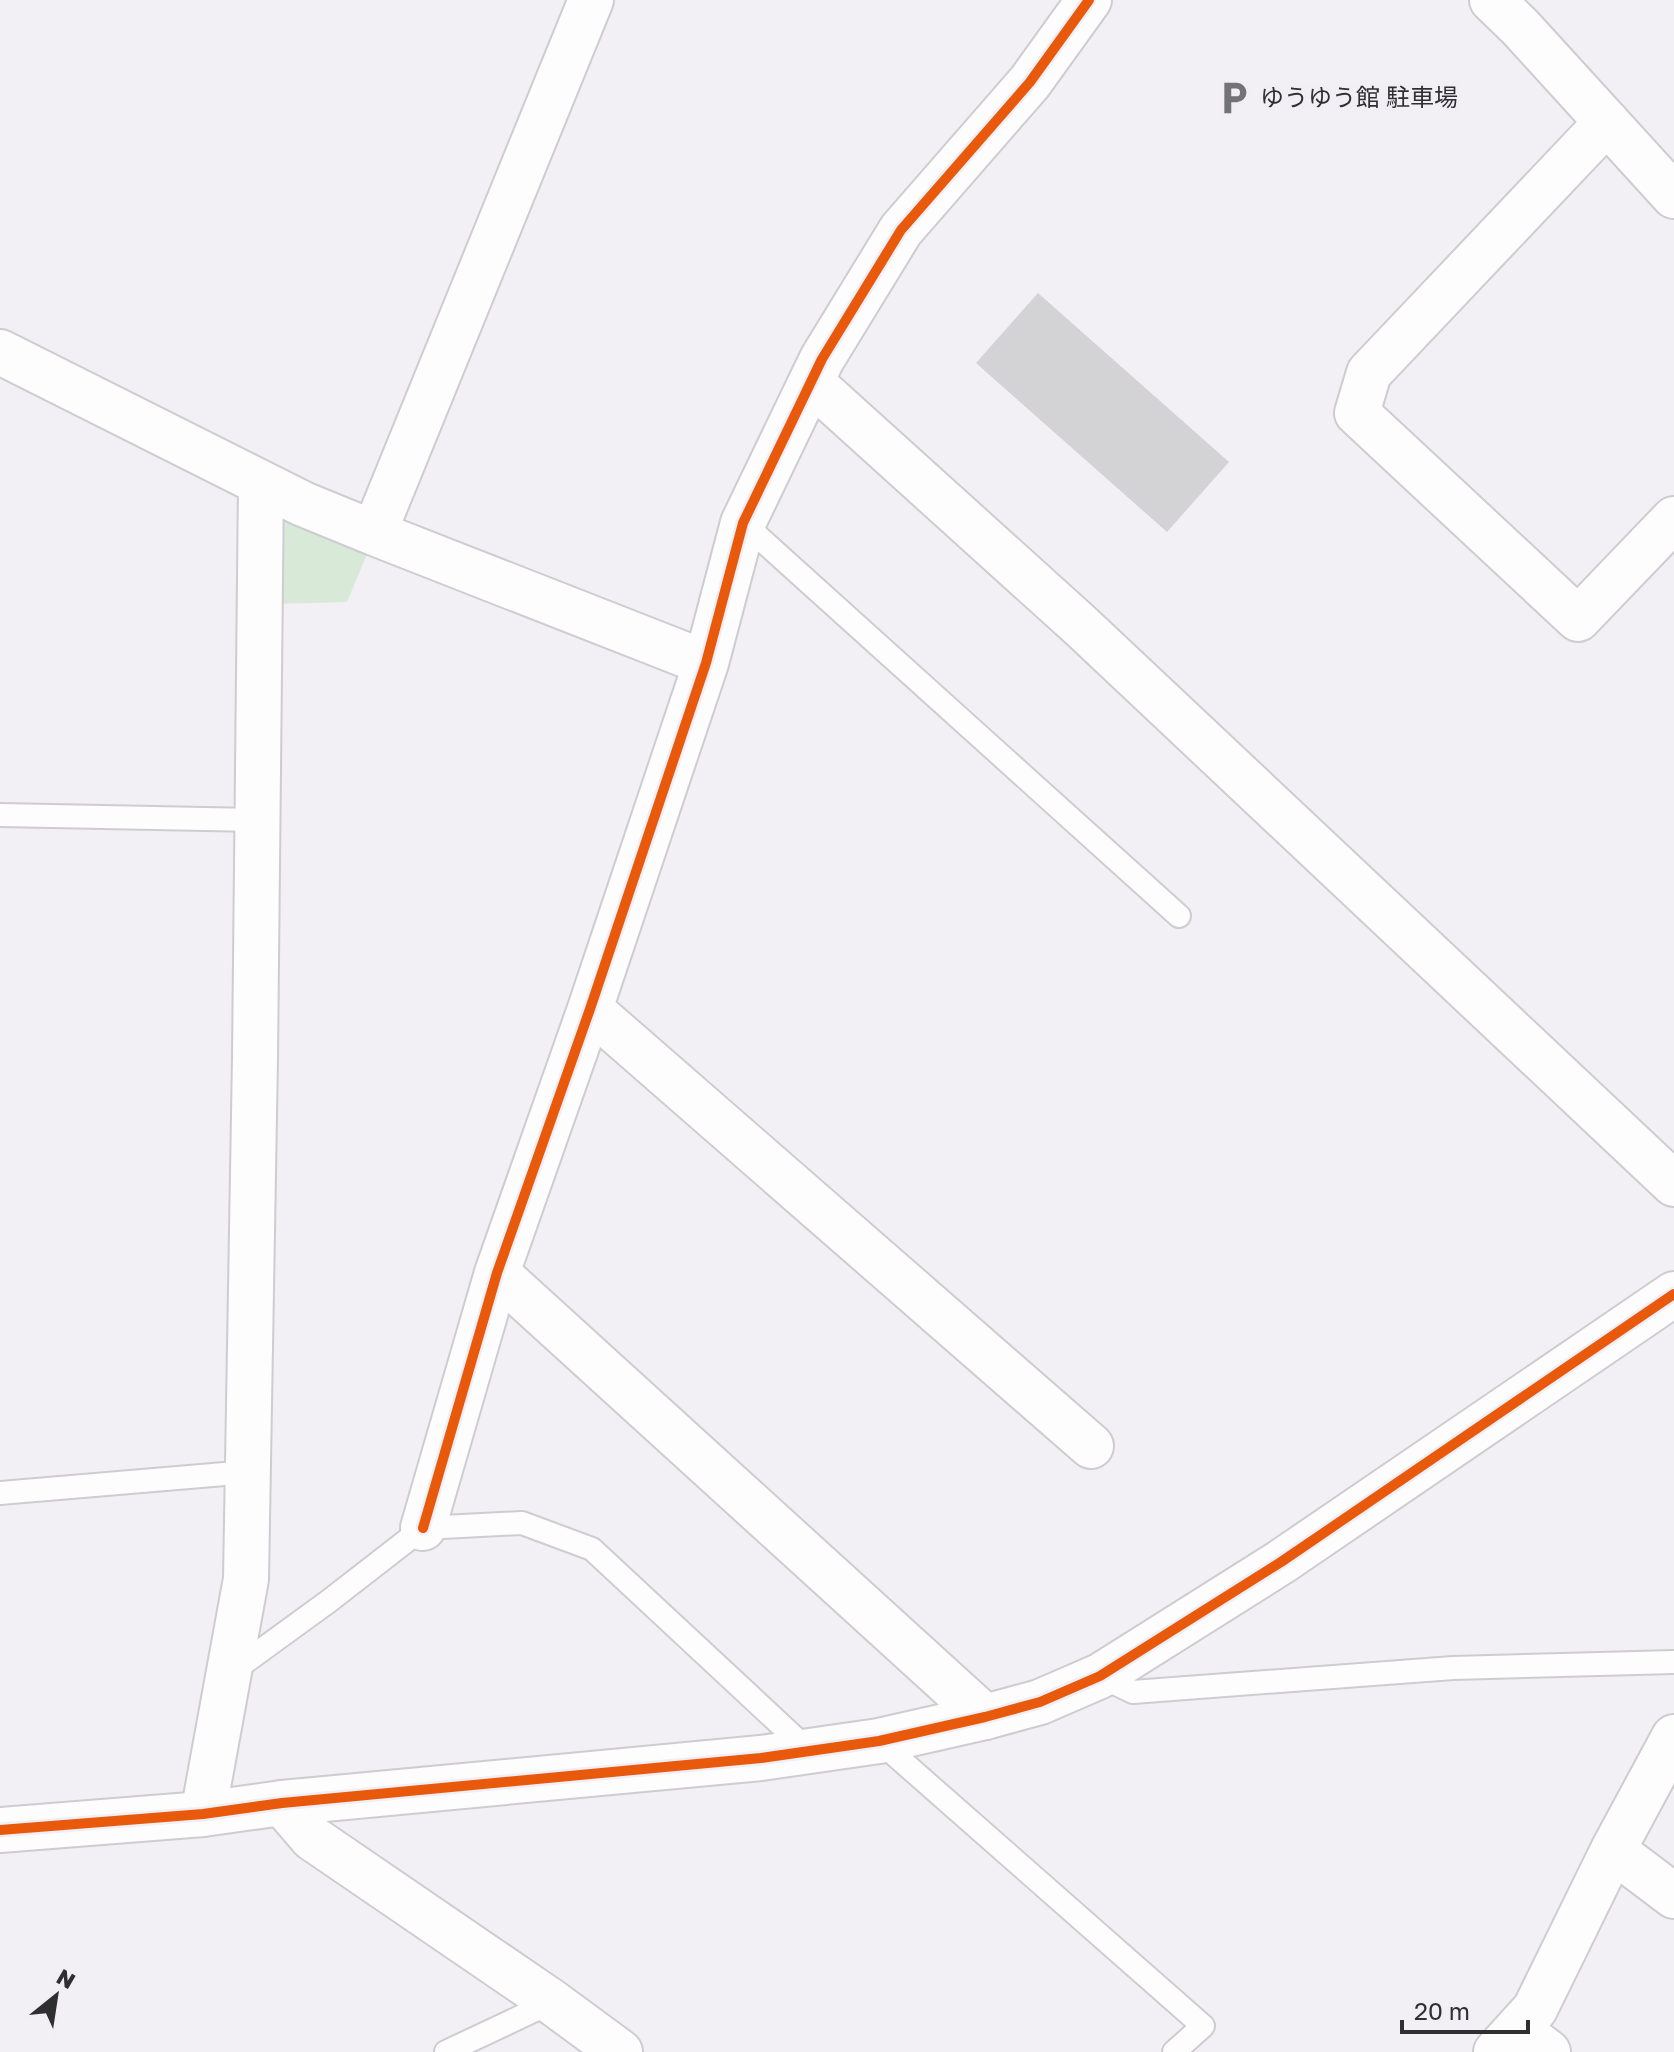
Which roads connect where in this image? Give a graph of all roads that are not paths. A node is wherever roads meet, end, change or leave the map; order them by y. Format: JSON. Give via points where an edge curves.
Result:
{"nodes":[{"id":1,"x":591,"y":0,"type":"edge"},
{"id":2,"x":1089,"y":0,"type":"edge"},
{"id":3,"x":1492,"y":0,"type":"edge"},
{"id":4,"x":1607,"y":122,"type":"junction"},
{"id":5,"x":1674,"y":196,"type":"edge"},
{"id":6,"x":0,"y":352,"type":"edge"},
{"id":7,"x":811,"y":382,"type":"junction"},
{"id":8,"x":261,"y":483,"type":"junction"},
{"id":9,"x":1674,"y":519,"type":"edge"},
{"id":10,"x":743,"y":523,"type":"junction"},
{"id":11,"x":374,"y":533,"type":"junction"},
{"id":12,"x":706,"y":663,"type":"junction"},
{"id":13,"x":0,"y":815,"type":"edge"},
{"id":14,"x":258,"y":820,"type":"junction"},
{"id":15,"x":1179,"y":916,"type":"dead end"},
{"id":16,"x":590,"y":1009,"type":"junction"},
{"id":17,"x":1674,"y":1184,"type":"edge"},
{"id":18,"x":497,"y":1273,"type":"junction"},
{"id":19,"x":1674,"y":1294,"type":"edge"},
{"id":20,"x":1091,"y":1446,"type":"dead end"},
{"id":21,"x":248,"y":1472,"type":"junction"},
{"id":22,"x":0,"y":1493,"type":"edge"},
{"id":23,"x":423,"y":1528,"type":"junction"},
{"id":24,"x":1674,"y":1662,"type":"edge"},
{"id":25,"x":229,"y":1673,"type":"junction"},
{"id":26,"x":1100,"y":1676,"type":"junction"},
{"id":27,"x":985,"y":1717,"type":"junction"},
{"id":28,"x":879,"y":1741,"type":"junction"},
{"id":29,"x":1672,"y":1746,"type":"edge"},
{"id":30,"x":809,"y":1751,"type":"junction"},
{"id":31,"x":282,"y":1803,"type":"junction"},
{"id":32,"x":203,"y":1814,"type":"junction"},
{"id":33,"x":0,"y":1830,"type":"edge"},
{"id":34,"x":1613,"y":1850,"type":"junction"},
{"id":35,"x":1674,"y":1896,"type":"edge"},
{"id":36,"x":552,"y":2002,"type":"junction"},
{"id":37,"x":1521,"y":2044,"type":"edge"},
{"id":38,"x":446,"y":2052,"type":"edge"},
{"id":39,"x":620,"y":2052,"type":"edge"},
{"id":40,"x":1174,"y":2052,"type":"edge"}],
"edges":[{"from":1,"to":11,"type":"street"},
{"from":2,"to":7,"type":"street","via":[[1030,82],[901,230]]},
{"from":3,"to":4,"type":"street"},
{"from":4,"to":5,"type":"street"},
{"from":4,"to":9,"type":"street","via":[[1369,373],[1357,413],[1578,619]]},
{"from":6,"to":8,"type":"street"},
{"from":7,"to":10,"type":"street"},
{"from":7,"to":17,"type":"street","via":[[1081,626]]},
{"from":8,"to":11,"type":"street"},
{"from":8,"to":14,"type":"street"},
{"from":10,"to":12,"type":"street"},
{"from":10,"to":15,"type":"lane"},
{"from":11,"to":12,"type":"street"},
{"from":12,"to":16,"type":"street"},
{"from":13,"to":14,"type":"lane"},
{"from":14,"to":21,"type":"street"},
{"from":16,"to":18,"type":"street"},
{"from":16,"to":20,"type":"street"},
{"from":18,"to":23,"type":"street"},
{"from":18,"to":27,"type":"street"},
{"from":19,"to":26,"type":"street","via":[[1281,1562]]},
{"from":21,"to":22,"type":"lane"},
{"from":21,"to":25,"type":"street","via":[[246,1579]]},
{"from":23,"to":25,"type":"lane"},
{"from":23,"to":30,"type":"lane","via":[[522,1523],[592,1549]]},
{"from":24,"to":26,"type":"lane","via":[[1453,1668],[1133,1692]]},
{"from":25,"to":32,"type":"street"},
{"from":26,"to":27,"type":"street","via":[[1040,1702]]},
{"from":27,"to":28,"type":"street"},
{"from":28,"to":30,"type":"street"},
{"from":28,"to":40,"type":"lane","via":[[1203,2026]]},
{"from":29,"to":34,"type":"street"},
{"from":30,"to":31,"type":"street"},
{"from":31,"to":32,"type":"street"},
{"from":31,"to":36,"type":"street","via":[[312,1838]]},
{"from":32,"to":33,"type":"street"},
{"from":34,"to":35,"type":"street"},
{"from":34,"to":37,"type":"street"},
{"from":36,"to":38,"type":"lane"},
{"from":36,"to":39,"type":"street"}]}
